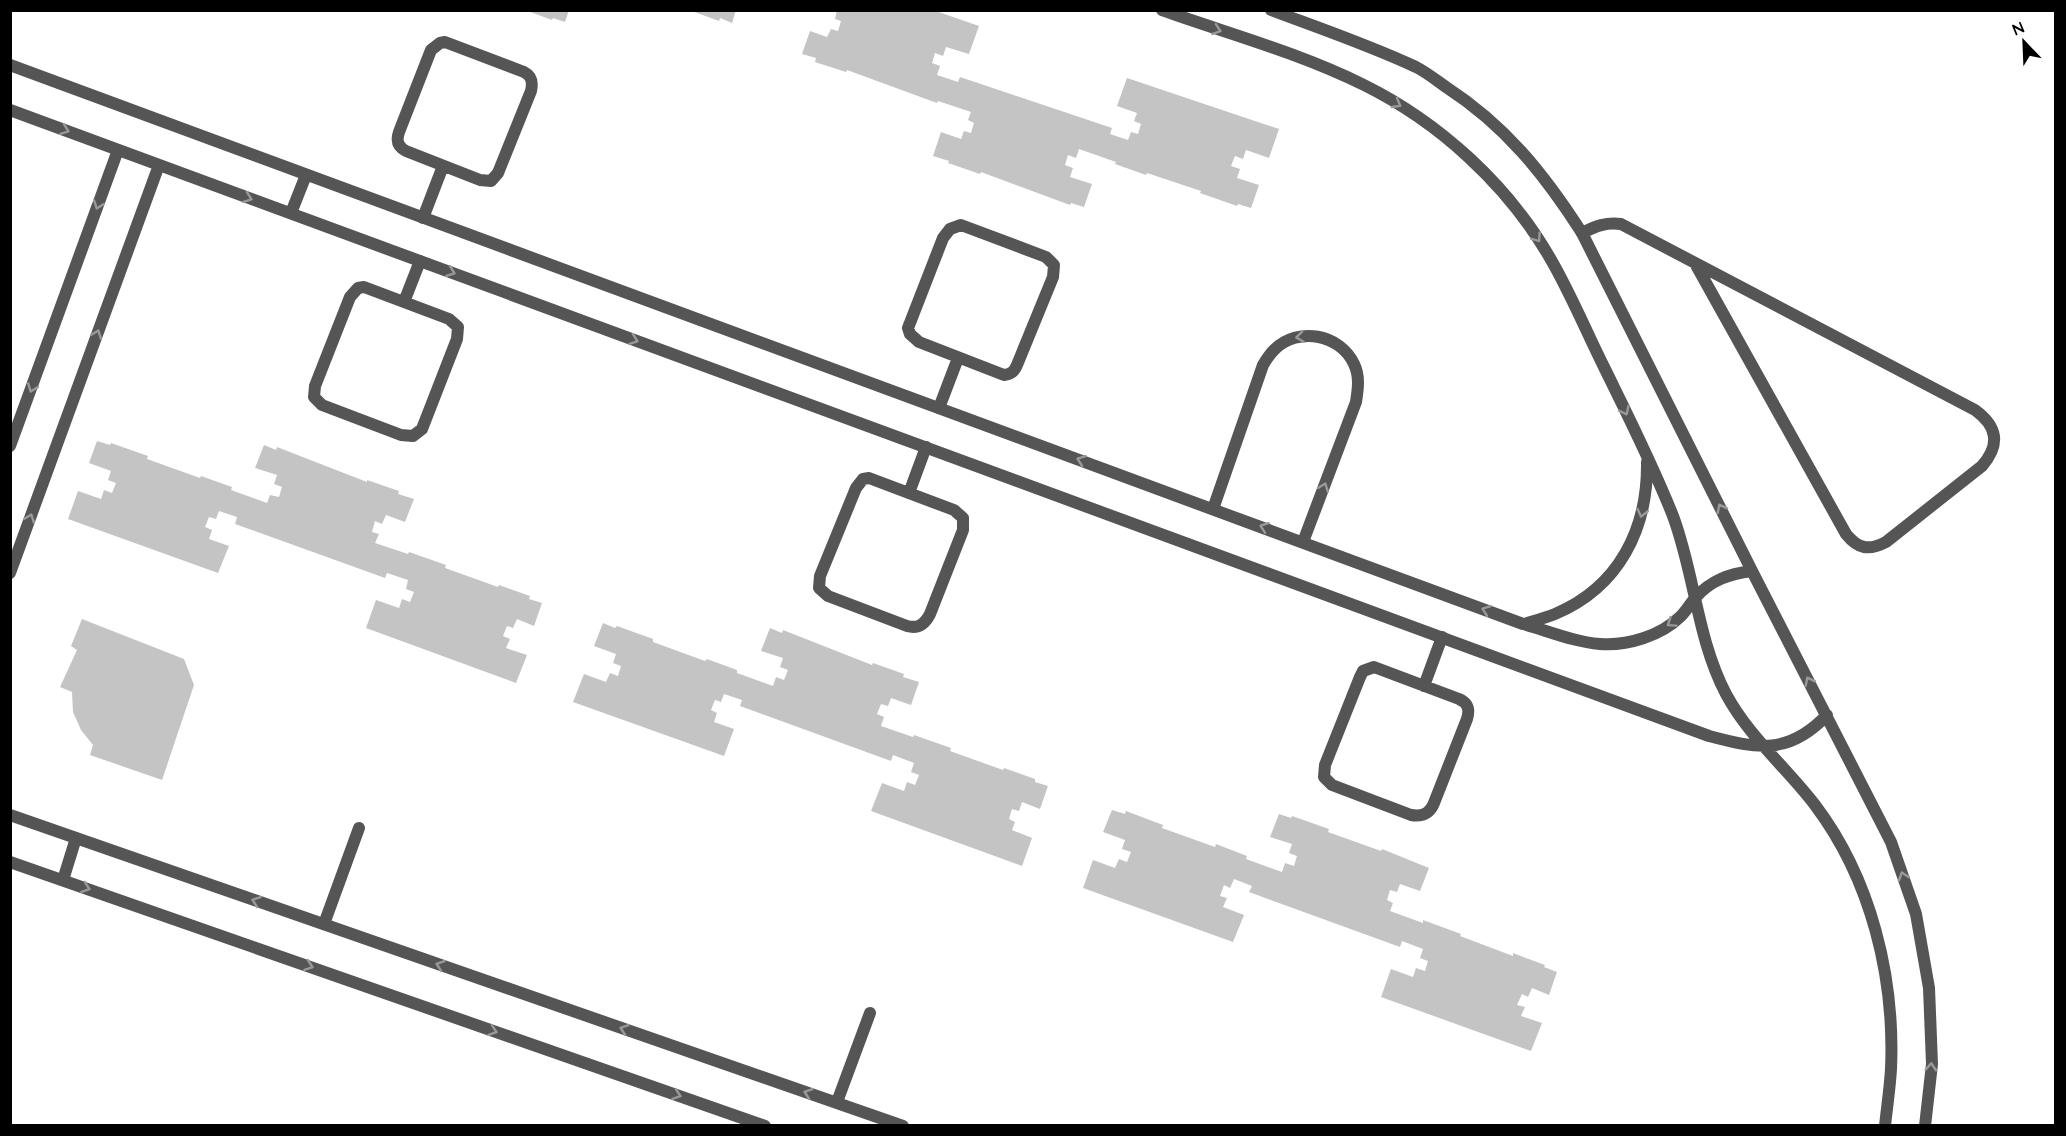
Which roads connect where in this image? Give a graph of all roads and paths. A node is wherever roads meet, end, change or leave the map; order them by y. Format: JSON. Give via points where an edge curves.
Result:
{"nodes":[{"id":1,"x":1162,"y":10,"type":"edge"},
{"id":2,"x":1271,"y":10,"type":"edge"},
{"id":3,"x":10,"y":65,"type":"edge"},
{"id":4,"x":10,"y":110,"type":"edge"},
{"id":5,"x":118,"y":150,"type":"junction"},
{"id":6,"x":159,"y":165,"type":"junction"},
{"id":7,"x":443,"y":166,"type":"junction"},
{"id":8,"x":306,"y":175,"type":"junction"},
{"id":9,"x":291,"y":213,"type":"junction"},
{"id":10,"x":423,"y":218,"type":"junction"},
{"id":11,"x":1582,"y":232,"type":"junction"},
{"id":12,"x":420,"y":261,"type":"junction"},
{"id":13,"x":1696,"y":265,"type":"junction"},
{"id":14,"x":404,"y":302,"type":"junction"},
{"id":15,"x":958,"y":358,"type":"junction"},
{"id":16,"x":939,"y":408,"type":"junction"},
{"id":17,"x":10,"y":446,"type":"edge"},
{"id":18,"x":926,"y":447,"type":"junction"},
{"id":19,"x":1647,"y":455,"type":"junction"},
{"id":20,"x":909,"y":493,"type":"junction"},
{"id":21,"x":1213,"y":509,"type":"junction"},
{"id":22,"x":1303,"y":542,"type":"junction"},
{"id":23,"x":1752,"y":571,"type":"junction"},
{"id":24,"x":10,"y":573,"type":"edge"},
{"id":25,"x":1696,"y":597,"type":"junction"},
{"id":26,"x":1523,"y":624,"type":"junction"},
{"id":27,"x":1442,"y":637,"type":"junction"},
{"id":28,"x":1424,"y":686,"type":"junction"},
{"id":29,"x":1827,"y":715,"type":"junction"},
{"id":30,"x":1763,"y":746,"type":"junction"},
{"id":31,"x":10,"y":815,"type":"edge"},
{"id":32,"x":359,"y":828,"type":"dead end"},
{"id":33,"x":76,"y":838,"type":"junction"},
{"id":34,"x":10,"y":862,"type":"edge"},
{"id":35,"x":63,"y":880,"type":"junction"},
{"id":36,"x":324,"y":924,"type":"junction"},
{"id":37,"x":870,"y":1013,"type":"dead end"},
{"id":38,"x":837,"y":1102,"type":"junction"},
{"id":39,"x":765,"y":1125,"type":"edge"},
{"id":40,"x":903,"y":1125,"type":"edge"},
{"id":41,"x":1885,"y":1125,"type":"edge"},
{"id":42,"x":1925,"y":1125,"type":"edge"}],
"edges":[{"from":1,"to":19,"type":"street","one_way":true,"via":[[1364,85],[1419,118],[1469,158],[1513,205],[1550,257]]},
{"from":2,"to":11,"type":"street","via":[[1417,68],[1467,100],[1512,140],[1551,185]]},
{"from":3,"to":8,"type":"street"},
{"from":4,"to":5,"type":"street","one_way":true},
{"from":5,"to":6,"type":"street"},
{"from":5,"to":17,"type":"street","one_way":true},
{"from":6,"to":9,"type":"street","one_way":true},
{"from":24,"to":6,"type":"street","one_way":true},
{"from":7,"to":7,"type":"street","via":[[401,149],[397,138],[431,50],[440,43],[451,44],[529,75],[531,91],[495,177],[485,182]]},
{"from":7,"to":10,"type":"street"},
{"from":8,"to":9,"type":"street"},
{"from":8,"to":10,"type":"street"},
{"from":9,"to":12,"type":"street"},
{"from":10,"to":16,"type":"street"},
{"from":11,"to":13,"type":"street","via":[[1610,222],[1621,224]]},
{"from":23,"to":11,"type":"street","one_way":true},
{"from":12,"to":14,"type":"street"},
{"from":12,"to":18,"type":"street","one_way":true},
{"from":13,"to":13,"type":"street","via":[[1986,417],[1995,442],[1991,455],[1886,543],[1875,548],[1853,543]]},
{"from":14,"to":14,"type":"street","via":[[454,322],[459,333],[422,429],[407,437],[322,405],[313,392],[353,292],[364,288]]},
{"from":15,"to":15,"type":"street","via":[[913,339],[909,328],[950,229],[961,225],[1051,261],[1053,277],[1015,370],[1004,375]]},
{"from":15,"to":16,"type":"street"},
{"from":21,"to":16,"type":"street","one_way":true},
{"from":18,"to":20,"type":"street"},
{"from":18,"to":27,"type":"street"},
{"from":19,"to":25,"type":"street","via":[[1676,524]]},
{"from":19,"to":26,"type":"street","one_way":true,"via":[[1647,488],[1641,520],[1628,550],[1609,577],[1584,598],[1555,614]]},
{"from":20,"to":20,"type":"street","via":[[960,513],[964,524],[928,619],[913,627],[828,596],[819,582],[858,483],[869,478]]},
{"from":22,"to":21,"type":"street","one_way":true},
{"from":22,"to":21,"type":"street","one_way":true,"via":[[1356,402],[1359,383],[1354,365],[1343,349],[1327,339],[1290,339],[1274,350],[1263,365]]},
{"from":26,"to":22,"type":"street","one_way":true},
{"from":23,"to":25,"type":"street","via":[[1731,574]]},
{"from":29,"to":23,"type":"street","one_way":true},
{"from":25,"to":26,"type":"street","one_way":true,"via":[[1680,617],[1656,633],[1628,643],[1599,644]]},
{"from":25,"to":30,"type":"street","via":[[1702,630],[1725,692],[1742,722]]},
{"from":27,"to":28,"type":"street"},
{"from":27,"to":30,"type":"street","via":[[1709,736]]},
{"from":28,"to":28,"type":"street","via":[[1464,702],[1469,713],[1428,813],[1411,815],[1327,782],[1323,771],[1363,671],[1374,667]]},
{"from":29,"to":30,"type":"street","via":[[1799,739]]},
{"from":42,"to":29,"type":"street","one_way":true,"via":[[1932,1064],[1929,988],[1916,914],[1892,842]]},
{"from":30,"to":41,"type":"street","via":[[1815,804],[1836,836],[1854,869],[1877,933],[1889,1000],[1891,1068]]},
{"from":31,"to":33,"type":"street"},
{"from":32,"to":36,"type":"street"},
{"from":33,"to":35,"type":"street"},
{"from":36,"to":33,"type":"street","one_way":true},
{"from":34,"to":35,"type":"street"},
{"from":35,"to":39,"type":"street","one_way":true},
{"from":38,"to":36,"type":"street","one_way":true},
{"from":37,"to":38,"type":"street"},
{"from":38,"to":40,"type":"street"}]}
